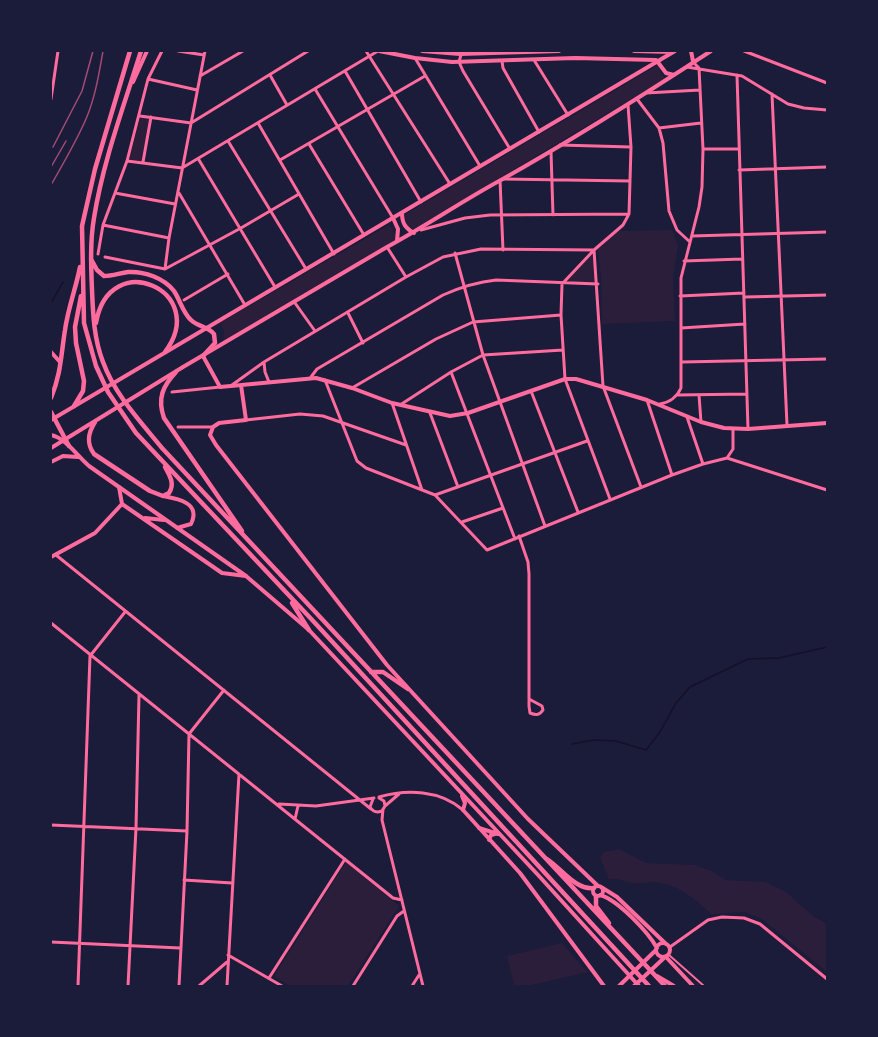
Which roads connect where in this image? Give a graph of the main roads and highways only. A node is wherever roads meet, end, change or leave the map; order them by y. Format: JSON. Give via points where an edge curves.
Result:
{"nodes":[{"id":1,"x":130,"y":51,"type":"edge"},
{"id":2,"x":141,"y":51,"type":"edge"},
{"id":3,"x":147,"y":51,"type":"edge"},
{"id":4,"x":379,"y":51,"type":"edge"},
{"id":5,"x":422,"y":51,"type":"edge"},
{"id":6,"x":559,"y":51,"type":"edge"},
{"id":7,"x":634,"y":51,"type":"edge"},
{"id":8,"x":691,"y":51,"type":"edge"},
{"id":9,"x":711,"y":51,"type":"edge"},
{"id":10,"x":518,"y":52,"type":"edge"},
{"id":11,"x":674,"y":52,"type":"edge"},
{"id":12,"x":461,"y":53,"type":"edge"},
{"id":13,"x":641,"y":58,"type":"junction"},
{"id":14,"x":657,"y":61,"type":"junction"},
{"id":15,"x":693,"y":62,"type":"junction"},
{"id":16,"x":643,"y":69,"type":"junction"},
{"id":17,"x":675,"y":75,"type":"junction"},
{"id":18,"x":129,"y":91,"type":"junction"},
{"id":19,"x":402,"y":213,"type":"junction"},
{"id":20,"x":393,"y":218,"type":"junction"},
{"id":21,"x":414,"y":233,"type":"junction"},
{"id":22,"x":397,"y":242,"type":"junction"},
{"id":23,"x":90,"y":257,"type":"junction"},
{"id":24,"x":82,"y":258,"type":"junction"},
{"id":25,"x":83,"y":285,"type":"junction"},
{"id":26,"x":207,"y":327,"type":"junction"},
{"id":27,"x":95,"y":331,"type":"junction"},
{"id":28,"x":51,"y":352,"type":"edge"},
{"id":29,"x":165,"y":352,"type":"junction"},
{"id":30,"x":203,"y":356,"type":"junction"},
{"id":31,"x":62,"y":365,"type":"junction"},
{"id":32,"x":176,"y":372,"type":"junction"},
{"id":33,"x":242,"y":385,"type":"junction"},
{"id":34,"x":51,"y":398,"type":"edge"},
{"id":35,"x":74,"y":406,"type":"junction"},
{"id":36,"x":51,"y":412,"type":"edge"},
{"id":37,"x":51,"y":420,"type":"edge"},
{"id":38,"x":95,"y":422,"type":"junction"},
{"id":39,"x":827,"y":423,"type":"edge"},
{"id":40,"x":51,"y":435,"type":"edge"},
{"id":41,"x":69,"y":446,"type":"junction"},
{"id":42,"x":51,"y":448,"type":"edge"},
{"id":43,"x":156,"y":455,"type":"junction"},
{"id":44,"x":78,"y":457,"type":"junction"},
{"id":45,"x":51,"y":462,"type":"edge"},
{"id":46,"x":119,"y":486,"type":"junction"},
{"id":47,"x":162,"y":496,"type":"junction"},
{"id":48,"x":122,"y":504,"type":"junction"},
{"id":49,"x":144,"y":518,"type":"junction"},
{"id":50,"x":164,"y":520,"type":"junction"},
{"id":51,"x":177,"y":528,"type":"junction"},
{"id":52,"x":251,"y":544,"type":"junction"},
{"id":53,"x":51,"y":557,"type":"edge"},
{"id":54,"x":246,"y":576,"type":"junction"},
{"id":55,"x":287,"y":595,"type":"junction"},
{"id":56,"x":309,"y":630,"type":"junction"},
{"id":57,"x":387,"y":665,"type":"junction"},
{"id":58,"x":370,"y":672,"type":"junction"},
{"id":59,"x":384,"y":672,"type":"junction"},
{"id":60,"x":408,"y":689,"type":"junction"},
{"id":61,"x":460,"y":793,"type":"junction"},
{"id":62,"x":479,"y":828,"type":"junction"},
{"id":63,"x":497,"y":834,"type":"junction"},
{"id":64,"x":489,"y":840,"type":"junction"},
{"id":65,"x":538,"y":851,"type":"junction"},
{"id":66,"x":598,"y":887,"type":"junction"},
{"id":67,"x":598,"y":895,"type":"junction"},
{"id":68,"x":615,"y":933,"type":"junction"},
{"id":69,"x":668,"y":945,"type":"junction"},
{"id":70,"x":655,"y":950,"type":"junction"},
{"id":71,"x":666,"y":956,"type":"junction"},
{"id":72,"x":657,"y":976,"type":"junction"},
{"id":73,"x":604,"y":986,"type":"edge"},
{"id":74,"x":619,"y":986,"type":"edge"},
{"id":75,"x":634,"y":986,"type":"edge"},
{"id":76,"x":639,"y":986,"type":"edge"},
{"id":77,"x":649,"y":986,"type":"edge"},
{"id":78,"x":665,"y":986,"type":"edge"},
{"id":79,"x":674,"y":986,"type":"edge"},
{"id":80,"x":693,"y":986,"type":"edge"}],
"edges":[{"from":1,"to":24,"type":"highway","via":[[83,220]]},
{"from":2,"to":18,"type":"highway"},
{"from":3,"to":18,"type":"main road"},
{"from":4,"to":13,"type":"main road","via":[[459,62]]},
{"from":5,"to":12,"type":"main road"},
{"from":6,"to":10,"type":"main road"},
{"from":7,"to":11,"type":"main road"},
{"from":8,"to":15,"type":"main road"},
{"from":9,"to":15,"type":"main road"},
{"from":10,"to":12,"type":"main road"},
{"from":11,"to":14,"type":"main road"},
{"from":13,"to":14,"type":"main road"},
{"from":13,"to":16,"type":"main road"},
{"from":14,"to":16,"type":"main road"},
{"from":14,"to":17,"type":"main road","via":[[666,73]]},
{"from":15,"to":17,"type":"main road"},
{"from":16,"to":19,"type":"main road"},
{"from":17,"to":21,"type":"main road"},
{"from":18,"to":23,"type":"highway","via":[[104,171],[93,218]]},
{"from":19,"to":20,"type":"main road"},
{"from":19,"to":21,"type":"main road","via":[[402,222]]},
{"from":20,"to":22,"type":"main road","via":[[398,229]]},
{"from":20,"to":26,"type":"main road"},
{"from":21,"to":22,"type":"main road"},
{"from":22,"to":30,"type":"main road"},
{"from":23,"to":26,"type":"highway","via":[[104,276],[129,272],[159,279],[173,290],[190,320]]},
{"from":23,"to":27,"type":"highway"},
{"from":24,"to":25,"type":"highway"},
{"from":24,"to":31,"type":"highway","via":[[65,330]]},
{"from":25,"to":35,"type":"highway","via":[[75,327],[84,381],[83,392]]},
{"from":25,"to":43,"type":"highway","via":[[84,323],[96,366],[119,410]]},
{"from":26,"to":29,"type":"main road"},
{"from":26,"to":30,"type":"highway","via":[[215,339]]},
{"from":27,"to":29,"type":"highway","via":[[98,313],[110,293],[126,283],[148,283],[167,294],[177,314],[177,328]]},
{"from":27,"to":52,"type":"highway","via":[[104,363],[127,406]]},
{"from":28,"to":31,"type":"main road"},
{"from":29,"to":35,"type":"main road"},
{"from":30,"to":32,"type":"main road"},
{"from":30,"to":33,"type":"main road","via":[[220,387]]},
{"from":31,"to":34,"type":"highway"},
{"from":32,"to":38,"type":"main road"},
{"from":32,"to":52,"type":"highway","via":[[164,385],[160,398],[164,418]]},
{"from":33,"to":39,"type":"main road","via":[[311,377],[392,403],[450,416],[565,379],[576,379],[733,430]]},
{"from":33,"to":57,"type":"main road","via":[[246,420],[219,423],[210,435]]},
{"from":35,"to":37,"type":"main road"},
{"from":36,"to":41,"type":"highway"},
{"from":38,"to":42,"type":"main road"},
{"from":38,"to":47,"type":"highway","via":[[88,437],[94,454]]},
{"from":40,"to":41,"type":"main road"},
{"from":41,"to":44,"type":"main road"},
{"from":43,"to":47,"type":"highway","via":[[172,481],[172,489]]},
{"from":43,"to":55,"type":"highway"},
{"from":44,"to":45,"type":"main road","via":[[63,456]]},
{"from":44,"to":46,"type":"main road"},
{"from":46,"to":48,"type":"main road"},
{"from":46,"to":50,"type":"main road"},
{"from":47,"to":51,"type":"main road","via":[[187,502],[193,509],[191,524]]},
{"from":48,"to":49,"type":"main road"},
{"from":48,"to":53,"type":"main road","via":[[95,533]]},
{"from":49,"to":50,"type":"main road"},
{"from":49,"to":54,"type":"main road","via":[[222,573]]},
{"from":50,"to":51,"type":"main road"},
{"from":51,"to":54,"type":"main road"},
{"from":52,"to":58,"type":"highway"},
{"from":54,"to":56,"type":"main road"},
{"from":55,"to":56,"type":"highway"},
{"from":55,"to":77,"type":"highway"},
{"from":56,"to":61,"type":"main road"},
{"from":57,"to":59,"type":"highway"},
{"from":57,"to":60,"type":"main road"},
{"from":58,"to":59,"type":"highway"},
{"from":58,"to":65,"type":"highway"},
{"from":59,"to":60,"type":"highway"},
{"from":60,"to":66,"type":"main road","via":[[528,819]]},
{"from":61,"to":62,"type":"main road","via":[[465,803],[463,810]]},
{"from":61,"to":63,"type":"main road"},
{"from":62,"to":63,"type":"main road"},
{"from":62,"to":64,"type":"main road"},
{"from":63,"to":64,"type":"main road","via":[[490,835]]},
{"from":63,"to":76,"type":"main road"},
{"from":64,"to":73,"type":"main road","via":[[520,873]]},
{"from":65,"to":66,"type":"highway","via":[[577,885]]},
{"from":65,"to":68,"type":"highway"},
{"from":66,"to":67,"type":"main road","via":[[602,891]]},
{"from":66,"to":67,"type":"main road","via":[[593,893]]},
{"from":66,"to":69,"type":"main road","via":[[617,897]]},
{"from":67,"to":68,"type":"highway","via":[[596,906]]},
{"from":67,"to":70,"type":"main road","via":[[609,899],[634,921]]},
{"from":68,"to":72,"type":"highway"},
{"from":69,"to":70,"type":"main road","via":[[661,944]]},
{"from":69,"to":71,"type":"main road"},
{"from":70,"to":71,"type":"main road","via":[[659,956]]},
{"from":70,"to":74,"type":"main road"},
{"from":71,"to":75,"type":"main road"},
{"from":71,"to":80,"type":"main road"},
{"from":72,"to":78,"type":"highway"},
{"from":72,"to":79,"type":"main road"}]}
